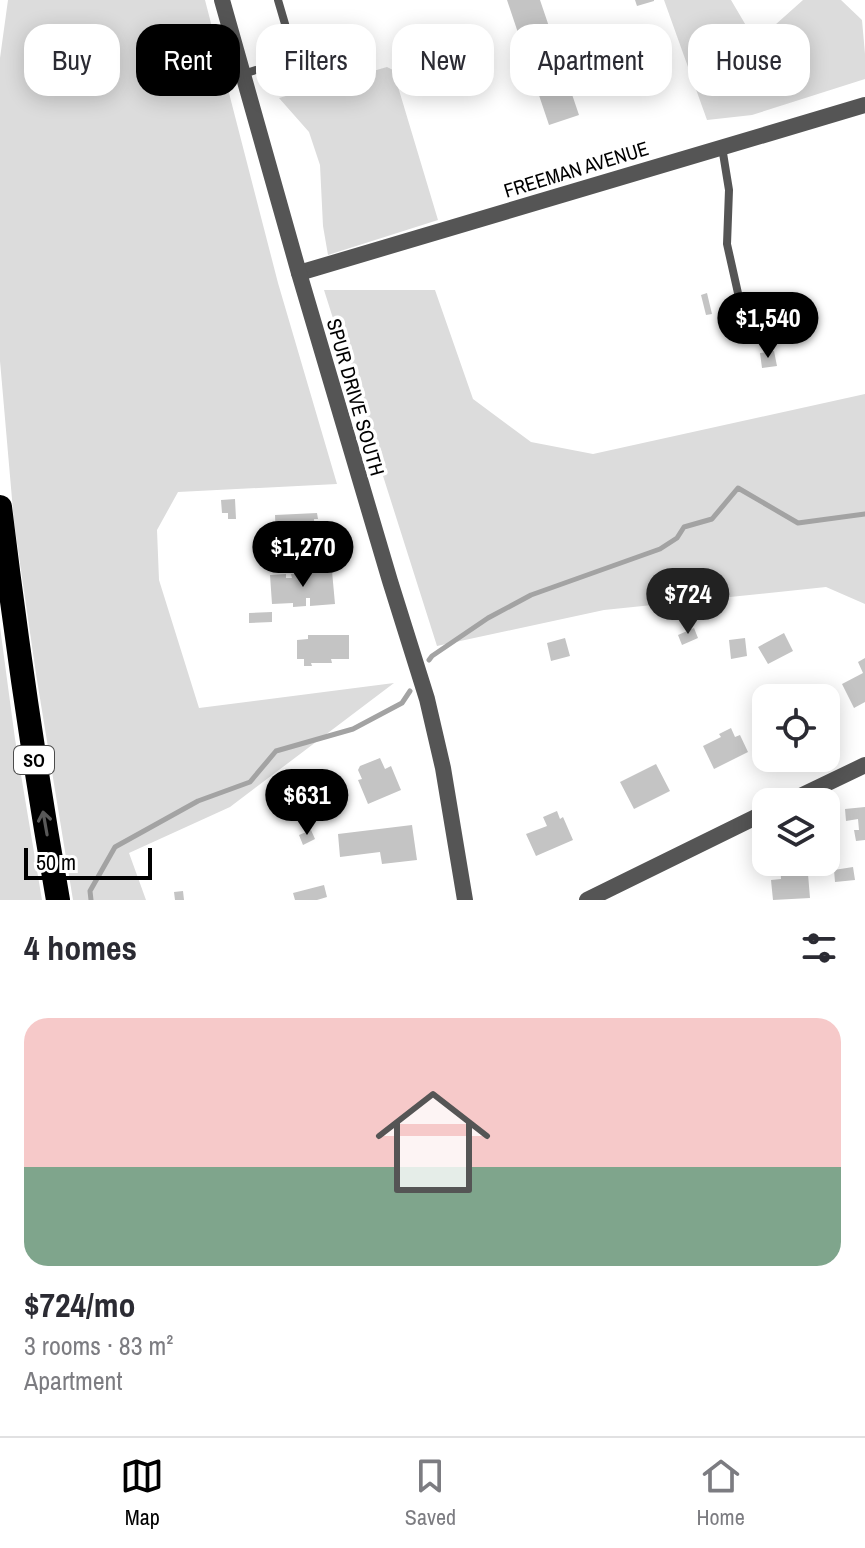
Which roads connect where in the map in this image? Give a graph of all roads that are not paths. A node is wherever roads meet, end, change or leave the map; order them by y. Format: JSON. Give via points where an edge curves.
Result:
{"nodes":[{"id":1,"x":222,"y":0,"type":"edge"},
{"id":2,"x":278,"y":0,"type":"edge"},
{"id":3,"x":243,"y":74,"type":"junction"},
{"id":4,"x":865,"y":105,"type":"edge"},
{"id":5,"x":722,"y":147,"type":"junction"},
{"id":6,"x":299,"y":273,"type":"junction"},
{"id":7,"x":742,"y":311,"type":"dead end"},
{"id":8,"x":0,"y":507,"type":"edge"},
{"id":9,"x":865,"y":765,"type":"edge"},
{"id":10,"x":817,"y":788,"type":"edge"},
{"id":11,"x":752,"y":819,"type":"edge"},
{"id":12,"x":58,"y":900,"type":"edge"},
{"id":13,"x":465,"y":900,"type":"edge"},
{"id":14,"x":587,"y":900,"type":"edge"}],
"edges":[{"from":1,"to":3,"type":"street","name":"SPUR DRIVE SOUTH"},
{"from":2,"to":3,"type":"lane","via":[[295,58]]},
{"from":3,"to":6,"type":"street","name":"SPUR DRIVE SOUTH"},
{"from":4,"to":5,"type":"street","name":"FREEMAN AVENUE"},
{"from":5,"to":6,"type":"street","name":"FREEMAN AVENUE"},
{"from":5,"to":7,"type":"lane","via":[[729,190],[727,244]]},
{"from":6,"to":13,"type":"street","name":"SPUR DRIVE SOUTH","via":[[427,699]]},
{"from":12,"to":8,"type":"highway","number":"SO","one_way":true},
{"from":9,"to":10,"type":"street"},
{"from":11,"to":14,"type":"street"}]}
